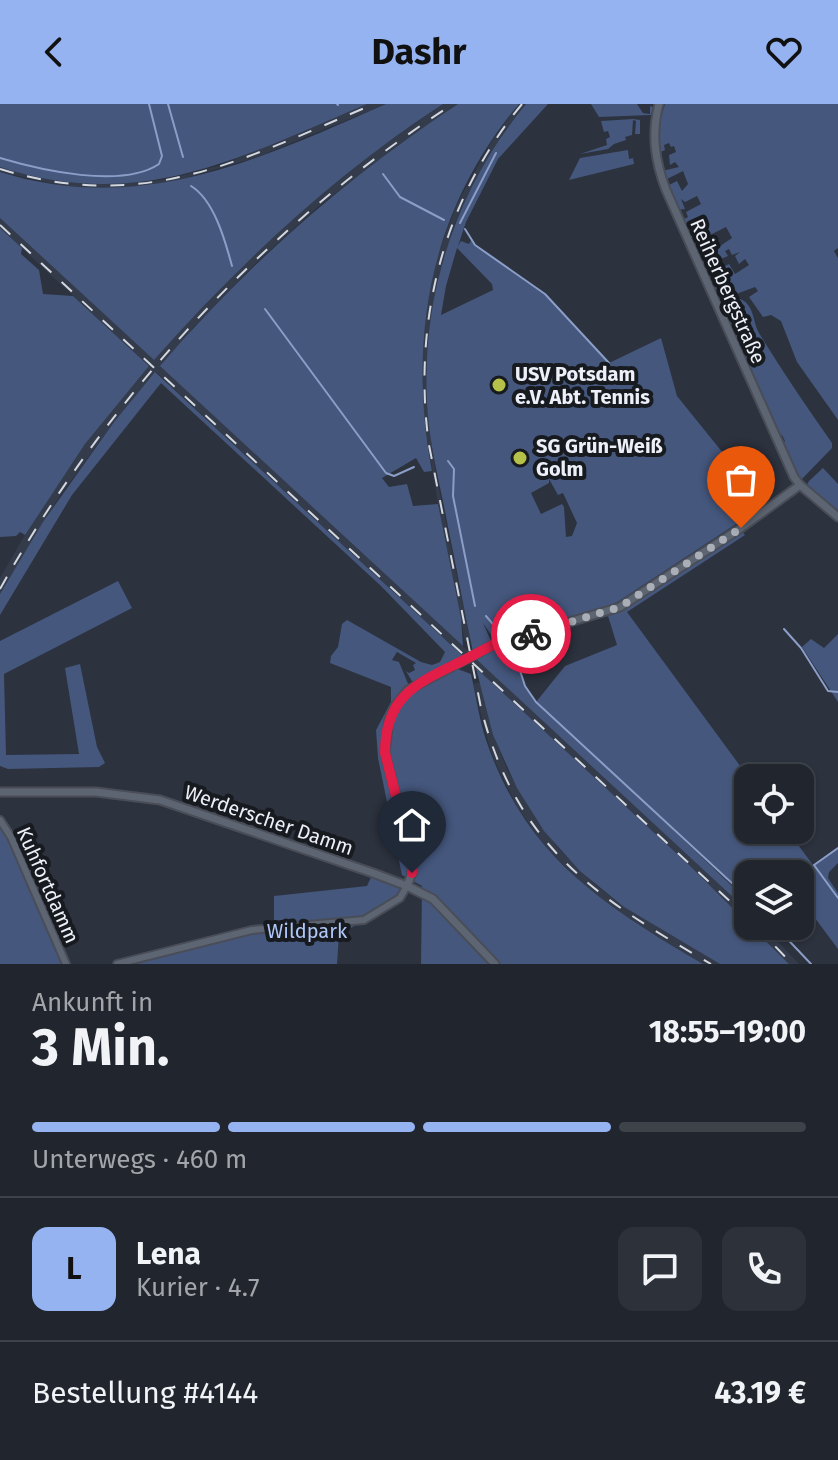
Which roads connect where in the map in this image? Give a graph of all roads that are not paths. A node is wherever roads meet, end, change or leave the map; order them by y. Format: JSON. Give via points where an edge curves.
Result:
{"nodes":[{"id":1,"x":659,"y":104,"type":"edge"},
{"id":2,"x":800,"y":485,"type":"junction"},
{"id":3,"x":838,"y":517,"type":"edge"},
{"id":4,"x":0,"y":792,"type":"edge"},
{"id":5,"x":0,"y":820,"type":"edge"},
{"id":6,"x":407,"y":886,"type":"junction"},
{"id":7,"x":66,"y":964,"type":"edge"},
{"id":8,"x":117,"y":964,"type":"edge"},
{"id":9,"x":495,"y":964,"type":"edge"}],
"edges":[{"from":1,"to":2,"type":"street","name":"Reiherbergstraße","via":[[655,151],[666,190]]},
{"from":2,"to":3,"type":"street"},
{"from":2,"to":6,"type":"street","via":[[620,607],[495,644],[408,690],[391,713],[385,740],[413,863]]},
{"from":4,"to":6,"type":"street","name":"Werderscher Damm","via":[[96,792],[160,800]]},
{"from":5,"to":7,"type":"street","name":"Kuhfortdamm"},
{"from":6,"to":8,"type":"street","via":[[400,898],[364,920],[252,930]]},
{"from":6,"to":9,"type":"street","name":"Werderscher Damm","via":[[439,904]]}]}
